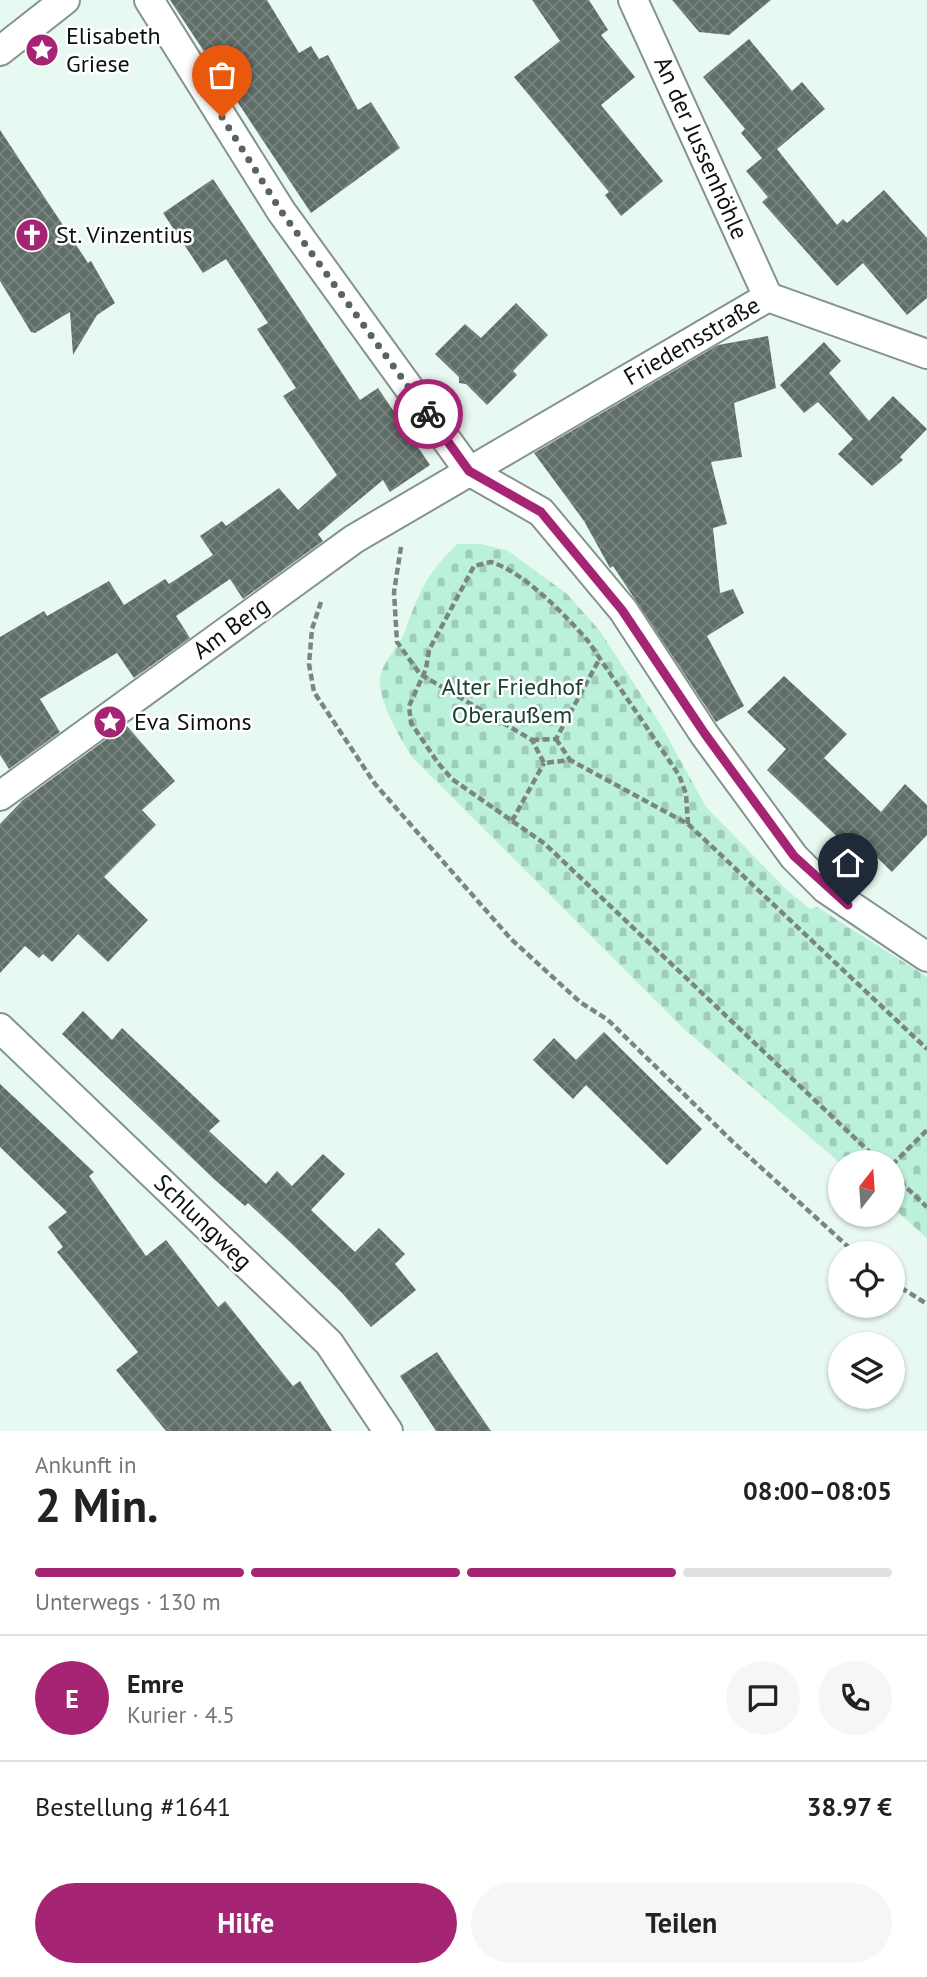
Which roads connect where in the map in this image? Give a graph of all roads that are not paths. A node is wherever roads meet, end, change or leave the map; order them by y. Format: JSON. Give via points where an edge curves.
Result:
{"nodes":[{"id":1,"x":65,"y":0,"type":"edge"},
{"id":2,"x":149,"y":0,"type":"edge"},
{"id":3,"x":633,"y":0,"type":"edge"},
{"id":4,"x":0,"y":51,"type":"edge"},
{"id":5,"x":768,"y":297,"type":"junction"},
{"id":6,"x":927,"y":354,"type":"edge"},
{"id":7,"x":469,"y":471,"type":"junction"},
{"id":8,"x":0,"y":796,"type":"edge"},
{"id":9,"x":927,"y":957,"type":"edge"},
{"id":10,"x":0,"y":1028,"type":"edge"},
{"id":11,"x":388,"y":1431,"type":"edge"}],
"edges":[{"from":1,"to":4,"type":"street"},
{"from":2,"to":7,"type":"street","via":[[281,211]]},
{"from":3,"to":5,"type":"street","name":"An der Jussenhöhle"},
{"from":5,"to":6,"type":"street","name":"Friedensstraße"},
{"from":5,"to":7,"type":"street","name":"Friedensstraße"},
{"from":7,"to":8,"type":"street","name":"Am Berg","via":[[354,539]]},
{"from":7,"to":9,"type":"street","via":[[541,512],[622,610],[794,856],[827,888]]},
{"from":10,"to":11,"type":"street","name":"Schlungweg","via":[[329,1343]]}]}
